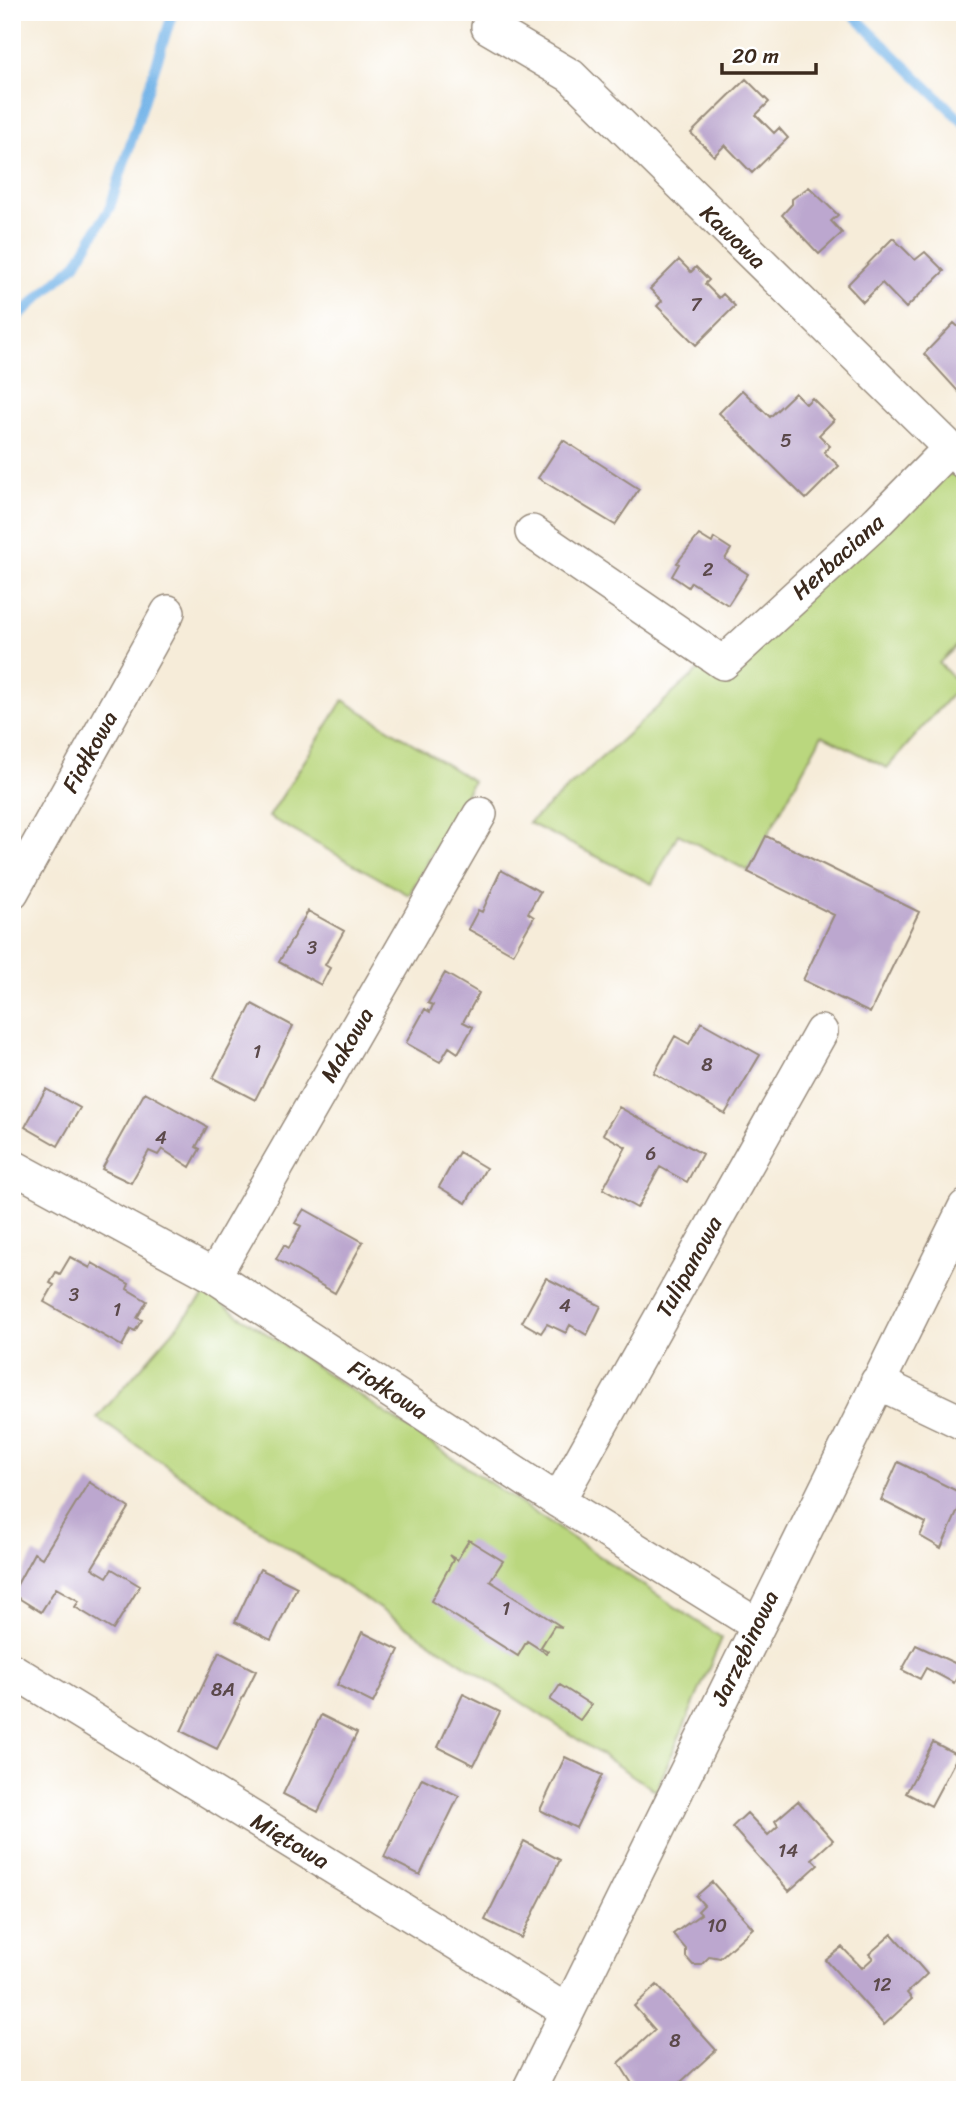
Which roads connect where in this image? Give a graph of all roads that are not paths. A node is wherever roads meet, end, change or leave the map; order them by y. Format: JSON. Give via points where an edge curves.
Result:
{"nodes":[{"id":1,"x":488,"y":27,"type":"dead end"},
{"id":2,"x":958,"y":456,"type":"edge"},
{"id":3,"x":532,"y":532,"type":"dead end"},
{"id":4,"x":168,"y":612,"type":"dead end"},
{"id":5,"x":480,"y":814,"type":"dead end"},
{"id":6,"x":12,"y":892,"type":"edge"},
{"id":7,"x":821,"y":1032,"type":"dead end"},
{"id":8,"x":12,"y":1167,"type":"edge"},
{"id":9,"x":965,"y":1207,"type":"edge"},
{"id":10,"x":214,"y":1276,"type":"junction"},
{"id":11,"x":877,"y":1382,"type":"junction"},
{"id":12,"x":965,"y":1424,"type":"edge"},
{"id":13,"x":558,"y":1501,"type":"junction"},
{"id":14,"x":757,"y":1625,"type":"junction"},
{"id":15,"x":12,"y":1671,"type":"edge"},
{"id":16,"x":567,"y":2011,"type":"junction"},
{"id":17,"x":529,"y":2090,"type":"edge"}],
"edges":[{"from":1,"to":2,"type":"street","name":"Kawowa","via":[[571,76]]},
{"from":2,"to":3,"type":"street","name":"Herbaciana","via":[[878,521],[723,663]]},
{"from":4,"to":6,"type":"street","name":"Fiołkowa"},
{"from":5,"to":10,"type":"street","name":"Makowa"},
{"from":7,"to":13,"type":"street","name":"Tulipanowa"},
{"from":8,"to":10,"type":"street","name":"Fiołkowa"},
{"from":9,"to":11,"type":"street","name":"Jarzębinowa"},
{"from":10,"to":13,"type":"street","name":"Fiołkowa"},
{"from":11,"to":12,"type":"street"},
{"from":11,"to":14,"type":"street","name":"Jarzębinowa"},
{"from":13,"to":14,"type":"street","name":"Fiołkowa"},
{"from":14,"to":16,"type":"street","name":"Jarzębinowa"},
{"from":15,"to":16,"type":"street","name":"Miętowa"},
{"from":16,"to":17,"type":"street","name":"Jarzębinowa"}]}
